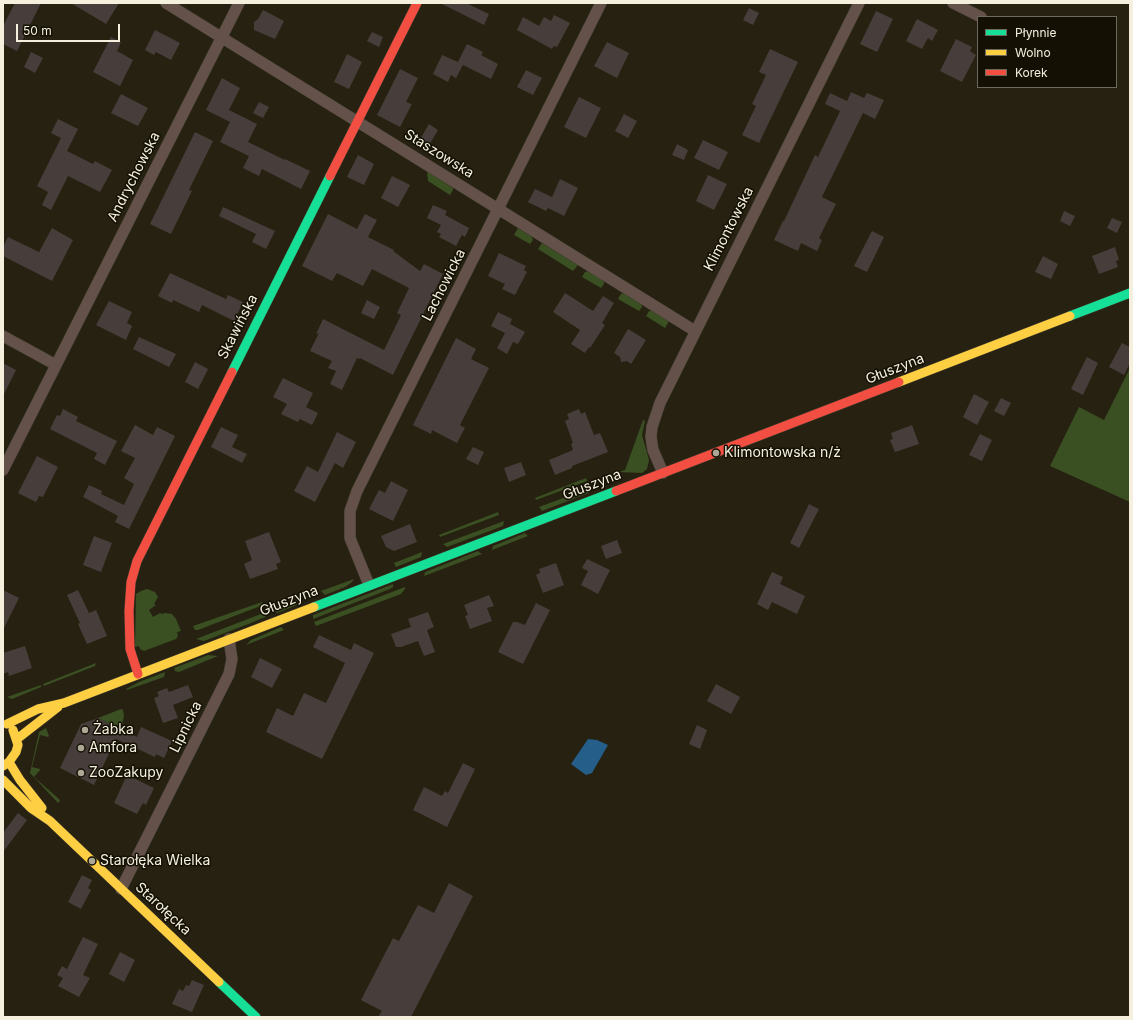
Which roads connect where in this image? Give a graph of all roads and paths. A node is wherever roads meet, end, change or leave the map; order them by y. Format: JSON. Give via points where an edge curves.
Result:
{"nodes":[{"id":1,"x":166,"y":3,"type":"edge"},
{"id":2,"x":239,"y":3,"type":"edge"},
{"id":3,"x":417,"y":3,"type":"edge"},
{"id":4,"x":601,"y":3,"type":"edge"},
{"id":5,"x":859,"y":3,"type":"edge"},
{"id":6,"x":953,"y":3,"type":"edge"},
{"id":7,"x":979,"y":16,"type":"edge"},
{"id":8,"x":222,"y":38,"type":"junction"},
{"id":9,"x":357,"y":122,"type":"junction"},
{"id":10,"x":498,"y":209,"type":"junction"},
{"id":11,"x":1130,"y":294,"type":"edge"},
{"id":12,"x":695,"y":331,"type":"junction"},
{"id":13,"x":3,"y":336,"type":"edge"},
{"id":14,"x":56,"y":365,"type":"junction"},
{"id":15,"x":3,"y":470,"type":"edge"},
{"id":16,"x":663,"y":473,"type":"junction"},
{"id":17,"x":370,"y":585,"type":"junction"},
{"id":18,"x":229,"y":639,"type":"junction"},
{"id":19,"x":138,"y":674,"type":"junction"},
{"id":20,"x":64,"y":703,"type":"junction"},
{"id":21,"x":5,"y":723,"type":"edge"},
{"id":22,"x":17,"y":739,"type":"junction"},
{"id":23,"x":6,"y":764,"type":"edge"},
{"id":24,"x":3,"y":780,"type":"edge"},
{"id":25,"x":50,"y":821,"type":"junction"},
{"id":26,"x":121,"y":889,"type":"junction"},
{"id":27,"x":256,"y":1017,"type":"edge"}],
"edges":[{"from":1,"to":8,"type":"street","name":"Staszowska"},
{"from":2,"to":8,"type":"street","name":"Andrychowska"},
{"from":3,"to":9,"type":"street","name":"Skawińska"},
{"from":4,"to":10,"type":"street","name":"Lachowicka"},
{"from":5,"to":12,"type":"street","name":"Klimontowska"},
{"from":6,"to":7,"type":"street"},
{"from":8,"to":9,"type":"street","name":"Staszowska"},
{"from":8,"to":14,"type":"street","name":"Andrychowska"},
{"from":9,"to":10,"type":"street","name":"Staszowska"},
{"from":9,"to":19,"type":"street","name":"Skawińska","via":[[137,561],[131,582],[129,611],[130,649]]},
{"from":10,"to":12,"type":"street","name":"Staszowska"},
{"from":10,"to":17,"type":"street","name":"Lachowicka","via":[[357,492],[350,511],[350,538]]},
{"from":11,"to":16,"type":"street","name":"Głuszyna"},
{"from":12,"to":16,"type":"street","name":"Klimontowska","via":[[660,403],[652,427],[653,450]]},
{"from":13,"to":14,"type":"street"},
{"from":14,"to":15,"type":"street","name":"Andrychowska"},
{"from":16,"to":17,"type":"street","name":"Głuszyna"},
{"from":17,"to":18,"type":"street","name":"Głuszyna"},
{"from":18,"to":19,"type":"street","name":"Głuszyna"},
{"from":18,"to":26,"type":"street","name":"Lipnicka","via":[[232,659],[229,674]]},
{"from":19,"to":20,"type":"street","name":"Głuszyna"},
{"from":20,"to":21,"type":"street","name":"Głuszyna","via":[[38,709]]},
{"from":20,"to":22,"type":"street","name":"Głuszyna"},
{"from":21,"to":22,"type":"street","via":[[14,730]]},
{"from":22,"to":23,"type":"street","via":[[16,752]]},
{"from":23,"to":25,"type":"street","name":"Starołęcka","via":[[37,800]]},
{"from":24,"to":25,"type":"street","name":"Starołęcka","via":[[31,808]]},
{"from":25,"to":26,"type":"street","name":"Starołęcka"},
{"from":26,"to":27,"type":"street","name":"Starołęcka"}]}
